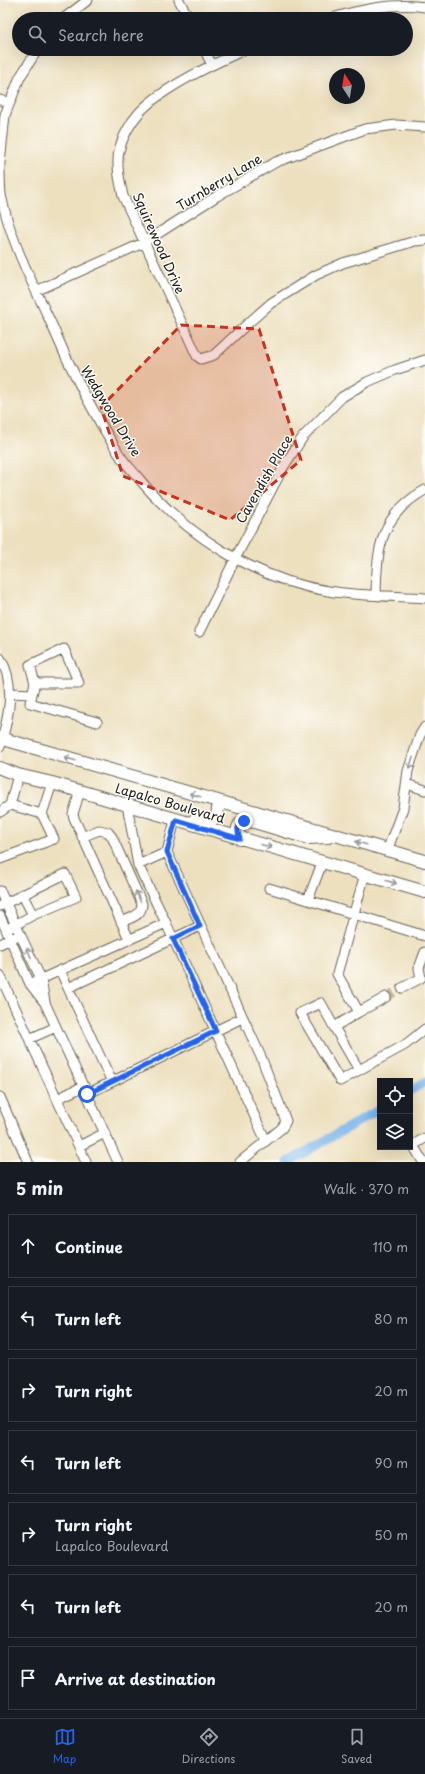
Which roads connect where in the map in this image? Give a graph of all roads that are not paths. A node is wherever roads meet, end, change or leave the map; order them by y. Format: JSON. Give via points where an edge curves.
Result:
{"nodes":[{"id":1,"x":88,"y":0,"type":"edge"},
{"id":2,"x":179,"y":0,"type":"edge"},
{"id":3,"x":425,"y":7,"type":"edge"},
{"id":4,"x":73,"y":12,"type":"edge"},
{"id":5,"x":185,"y":12,"type":"edge"},
{"id":6,"x":354,"y":12,"type":"edge"},
{"id":7,"x":34,"y":56,"type":"edge"},
{"id":8,"x":208,"y":56,"type":"edge"},
{"id":9,"x":232,"y":56,"type":"edge"},
{"id":10,"x":212,"y":65,"type":"junction"},
{"id":11,"x":0,"y":100,"type":"edge"},
{"id":12,"x":10,"y":102,"type":"junction"},
{"id":13,"x":425,"y":127,"type":"edge"},
{"id":14,"x":0,"y":164,"type":"edge"},
{"id":15,"x":425,"y":240,"type":"edge"},
{"id":16,"x":143,"y":243,"type":"junction"},
{"id":17,"x":36,"y":291,"type":"junction"},
{"id":18,"x":425,"y":360,"type":"edge"},
{"id":19,"x":425,"y":490,"type":"edge"},
{"id":20,"x":235,"y":559,"type":"junction"},
{"id":21,"x":376,"y":595,"type":"junction"},
{"id":22,"x":425,"y":598,"type":"edge"},
{"id":23,"x":199,"y":632,"type":"dead end"},
{"id":24,"x":0,"y":658,"type":"edge"},
{"id":25,"x":35,"y":683,"type":"junction"},
{"id":26,"x":10,"y":693,"type":"junction"},
{"id":27,"x":32,"y":694,"type":"junction"},
{"id":28,"x":97,"y":722,"type":"dead end"},
{"id":29,"x":425,"y":727,"type":"edge"},
{"id":30,"x":1,"y":741,"type":"edge"},
{"id":31,"x":0,"y":768,"type":"edge"},
{"id":32,"x":18,"y":775,"type":"junction"},
{"id":33,"x":52,"y":783,"type":"junction"},
{"id":34,"x":407,"y":784,"type":"junction"},
{"id":35,"x":425,"y":790,"type":"edge"},
{"id":36,"x":80,"y":791,"type":"junction"},
{"id":37,"x":95,"y":796,"type":"junction"},
{"id":38,"x":219,"y":802,"type":"junction"},
{"id":39,"x":10,"y":805,"type":"junction"},
{"id":40,"x":127,"y":805,"type":"junction"},
{"id":41,"x":0,"y":812,"type":"edge"},
{"id":42,"x":42,"y":814,"type":"junction"},
{"id":43,"x":176,"y":820,"type":"junction"},
{"id":44,"x":82,"y":837,"type":"junction"},
{"id":45,"x":339,"y":837,"type":"junction"},
{"id":46,"x":240,"y":839,"type":"junction"},
{"id":47,"x":387,"y":851,"type":"junction"},
{"id":48,"x":167,"y":852,"type":"junction"},
{"id":49,"x":1,"y":855,"type":"edge"},
{"id":50,"x":425,"y":861,"type":"edge"},
{"id":51,"x":322,"y":863,"type":"junction"},
{"id":52,"x":138,"y":865,"type":"junction"},
{"id":53,"x":364,"y":874,"type":"junction"},
{"id":54,"x":269,"y":888,"type":"dead end"},
{"id":55,"x":0,"y":891,"type":"edge"},
{"id":56,"x":425,"y":892,"type":"edge"},
{"id":57,"x":22,"y":894,"type":"junction"},
{"id":58,"x":308,"y":900,"type":"junction"},
{"id":59,"x":3,"y":905,"type":"edge"},
{"id":60,"x":33,"y":915,"type":"junction"},
{"id":61,"x":355,"y":915,"type":"junction"},
{"id":62,"x":0,"y":916,"type":"edge"},
{"id":63,"x":121,"y":922,"type":"junction"},
{"id":64,"x":166,"y":923,"type":"junction"},
{"id":65,"x":15,"y":924,"type":"junction"},
{"id":66,"x":200,"y":926,"type":"junction"},
{"id":67,"x":6,"y":930,"type":"junction"},
{"id":68,"x":20,"y":935,"type":"junction"},
{"id":69,"x":425,"y":936,"type":"edge"},
{"id":70,"x":10,"y":939,"type":"junction"},
{"id":71,"x":129,"y":939,"type":"junction"},
{"id":72,"x":173,"y":939,"type":"junction"},
{"id":73,"x":0,"y":944,"type":"edge"},
{"id":74,"x":425,"y":952,"type":"edge"},
{"id":75,"x":60,"y":970,"type":"junction"},
{"id":76,"x":0,"y":975,"type":"edge"},
{"id":77,"x":41,"y":979,"type":"junction"},
{"id":78,"x":423,"y":981,"type":"edge"},
{"id":79,"x":30,"y":984,"type":"junction"},
{"id":80,"x":68,"y":988,"type":"junction"},
{"id":81,"x":402,"y":988,"type":"tunnel mouth"},
{"id":82,"x":386,"y":997,"type":"tunnel mouth"},
{"id":83,"x":45,"y":1003,"type":"junction"},
{"id":84,"x":359,"y":1012,"type":"junction"},
{"id":85,"x":242,"y":1018,"type":"junction"},
{"id":86,"x":334,"y":1026,"type":"junction"},
{"id":87,"x":56,"y":1027,"type":"junction"},
{"id":88,"x":425,"y":1029,"type":"edge"},
{"id":89,"x":216,"y":1031,"type":"junction"},
{"id":90,"x":29,"y":1039,"type":"junction"},
{"id":91,"x":359,"y":1070,"type":"junction"},
{"id":92,"x":112,"y":1082,"type":"junction"},
{"id":93,"x":86,"y":1090,"type":"junction"},
{"id":94,"x":0,"y":1097,"type":"edge"},
{"id":95,"x":57,"y":1099,"type":"junction"},
{"id":96,"x":105,"y":1133,"type":"junction"},
{"id":97,"x":425,"y":1138,"type":"edge"},
{"id":98,"x":266,"y":1141,"type":"junction"},
{"id":99,"x":79,"y":1146,"type":"junction"},
{"id":100,"x":28,"y":1162,"type":"edge"},
{"id":101,"x":86,"y":1162,"type":"edge"},
{"id":102,"x":118,"y":1162,"type":"edge"},
{"id":103,"x":240,"y":1162,"type":"edge"},
{"id":104,"x":423,"y":1162,"type":"edge"}],
"edges":[{"from":1,"to":4,"type":"street"},
{"from":2,"to":5,"type":"street"},
{"from":3,"to":6,"type":"street","via":[[386,7]]},
{"from":7,"to":12,"type":"street","name":"Wedgwood Drive","via":[[20,77]]},
{"from":8,"to":10,"type":"street"},
{"from":9,"to":10,"type":"street","name":"Squirewood Drive"},
{"from":10,"to":16,"type":"street","name":"Squirewood Drive","via":[[158,96],[138,113],[125,133],[119,152],[119,174],[123,196]]},
{"from":11,"to":12,"type":"street"},
{"from":12,"to":14,"type":"street","name":"Wedgwood Drive","via":[[5,115]]},
{"from":13,"to":16,"type":"street","name":"Turnberry Lane","via":[[396,125],[365,129],[283,160],[230,189]]},
{"from":14,"to":17,"type":"street","name":"Wedgwood Drive","via":[[0,194],[11,230]]},
{"from":15,"to":16,"type":"street","name":"Squirewood Drive","via":[[343,263],[316,275],[271,303],[214,355],[201,359],[197,356]]},
{"from":16,"to":17,"type":"street","name":"Turnberry Lane"},
{"from":17,"to":20,"type":"street","name":"Wedgwood Drive","via":[[76,379],[120,455],[164,506]]},
{"from":18,"to":20,"type":"street","name":"Cavendish Place","via":[[367,382],[342,397],[303,437],[284,466]]},
{"from":19,"to":21,"type":"street","via":[[410,498],[388,523],[377,566]]},
{"from":20,"to":21,"type":"street","name":"Wedgwood Drive","via":[[291,582],[327,591]]},
{"from":20,"to":23,"type":"street","name":"Cavendish Place"},
{"from":21,"to":22,"type":"street","name":"Wedgwood Drive"},
{"from":24,"to":26,"type":"street"},
{"from":25,"to":25,"type":"street","via":[[30,665],[64,649],[79,683]]},
{"from":25,"to":27,"type":"street"},
{"from":26,"to":27,"type":"street"},
{"from":26,"to":30,"type":"street","via":[[9,711]]},
{"from":27,"to":28,"type":"street","via":[[30,703]]},
{"from":29,"to":34,"type":"street","one_way":true,"via":[[408,771]]},
{"from":38,"to":30,"type":"main road","name":"Lapalco Boulevard","one_way":true},
{"from":31,"to":32,"type":"main road","name":"Lapalco Boulevard"},
{"from":32,"to":33,"type":"main road","name":"Lapalco Boulevard"},
{"from":32,"to":39,"type":"street"},
{"from":33,"to":36,"type":"main road","name":"Lapalco Boulevard"},
{"from":33,"to":42,"type":"street"},
{"from":34,"to":35,"type":"street"},
{"from":34,"to":47,"type":"street","via":[[403,808]]},
{"from":36,"to":37,"type":"main road","name":"Lapalco Boulevard"},
{"from":36,"to":44,"type":"street","via":[[73,814]]},
{"from":37,"to":38,"type":"main road","via":[[132,799],[204,822],[212,821],[217,816]]},
{"from":37,"to":40,"type":"main road","name":"Lapalco Boulevard"},
{"from":38,"to":45,"type":"main road","name":"Lapalco Boulevard"},
{"from":39,"to":41,"type":"street"},
{"from":39,"to":42,"type":"street"},
{"from":40,"to":43,"type":"main road","name":"Lapalco Boulevard"},
{"from":40,"to":52,"type":"street"},
{"from":42,"to":49,"type":"street","via":[[54,839]]},
{"from":43,"to":46,"type":"main road","name":"Lapalco Boulevard"},
{"from":43,"to":48,"type":"street"},
{"from":44,"to":63,"type":"street"},
{"from":63,"to":44,"type":"street","one_way":true,"via":[[139,914],[142,904],[112,837],[102,830]]},
{"from":45,"to":46,"type":"main road","via":[[308,838],[244,821],[238,825]]},
{"from":47,"to":45,"type":"main road","name":"Lapalco Boulevard","one_way":true},
{"from":46,"to":51,"type":"main road","name":"Lapalco Boulevard","one_way":true},
{"from":47,"to":50,"type":"main road","name":"Lapalco Boulevard"},
{"from":48,"to":52,"type":"street"},
{"from":48,"to":66,"type":"street"},
{"from":51,"to":53,"type":"main road","name":"Lapalco Boulevard"},
{"from":51,"to":58,"type":"street"},
{"from":52,"to":64,"type":"street"},
{"from":53,"to":56,"type":"main road","name":"Lapalco Boulevard","one_way":true},
{"from":53,"to":61,"type":"street"},
{"from":54,"to":58,"type":"street"},
{"from":55,"to":59,"type":"street"},
{"from":57,"to":59,"type":"street"},
{"from":57,"to":60,"type":"street"},
{"from":57,"to":60,"type":"street","via":[[66,874],[76,897]]},
{"from":58,"to":61,"type":"street"},
{"from":59,"to":65,"type":"street"},
{"from":60,"to":65,"type":"street"},
{"from":61,"to":69,"type":"street"},
{"from":61,"to":84,"type":"street","via":[[337,974]]},
{"from":62,"to":67,"type":"street"},
{"from":63,"to":71,"type":"street"},
{"from":64,"to":71,"type":"street"},
{"from":64,"to":72,"type":"street"},
{"from":65,"to":67,"type":"street"},
{"from":65,"to":68,"type":"street"},
{"from":66,"to":72,"type":"street"},
{"from":66,"to":85,"type":"street"},
{"from":67,"to":70,"type":"street"},
{"from":68,"to":70,"type":"street"},
{"from":77,"to":68,"type":"street","one_way":true},
{"from":70,"to":73,"type":"street"},
{"from":70,"to":79,"type":"street"},
{"from":71,"to":75,"type":"street"},
{"from":72,"to":80,"type":"street"},
{"from":72,"to":89,"type":"street"},
{"from":74,"to":78,"type":"street","via":[[419,968]]},
{"from":75,"to":77,"type":"street"},
{"from":75,"to":80,"type":"street"},
{"from":76,"to":90,"type":"street"},
{"from":77,"to":79,"type":"street"},
{"from":77,"to":83,"type":"street"},
{"from":78,"to":81,"type":"street"},
{"from":79,"to":83,"type":"street"},
{"from":80,"to":92,"type":"street"},
{"from":82,"to":84,"type":"street"},
{"from":83,"to":87,"type":"street"},
{"from":84,"to":86,"type":"street"},
{"from":85,"to":89,"type":"street"},
{"from":85,"to":98,"type":"street","via":[[261,1057],[286,1121],[282,1128]]},
{"from":86,"to":91,"type":"street"},
{"from":86,"to":91,"type":"street","via":[[321,1003],[300,1013],[340,1081]]},
{"from":87,"to":90,"type":"street"},
{"from":87,"to":93,"type":"street"},
{"from":88,"to":91,"type":"street","via":[[405,1045]]},
{"from":89,"to":92,"type":"street"},
{"from":89,"to":98,"type":"street"},
{"from":90,"to":95,"type":"street"},
{"from":92,"to":93,"type":"street"},
{"from":93,"to":95,"type":"street"},
{"from":93,"to":96,"type":"street"},
{"from":94,"to":100,"type":"street"},
{"from":95,"to":99,"type":"street"},
{"from":96,"to":99,"type":"street"},
{"from":96,"to":102,"type":"street"},
{"from":97,"to":104,"type":"street","via":[[413,1145]]},
{"from":98,"to":103,"type":"street"},
{"from":99,"to":101,"type":"street"}]}
